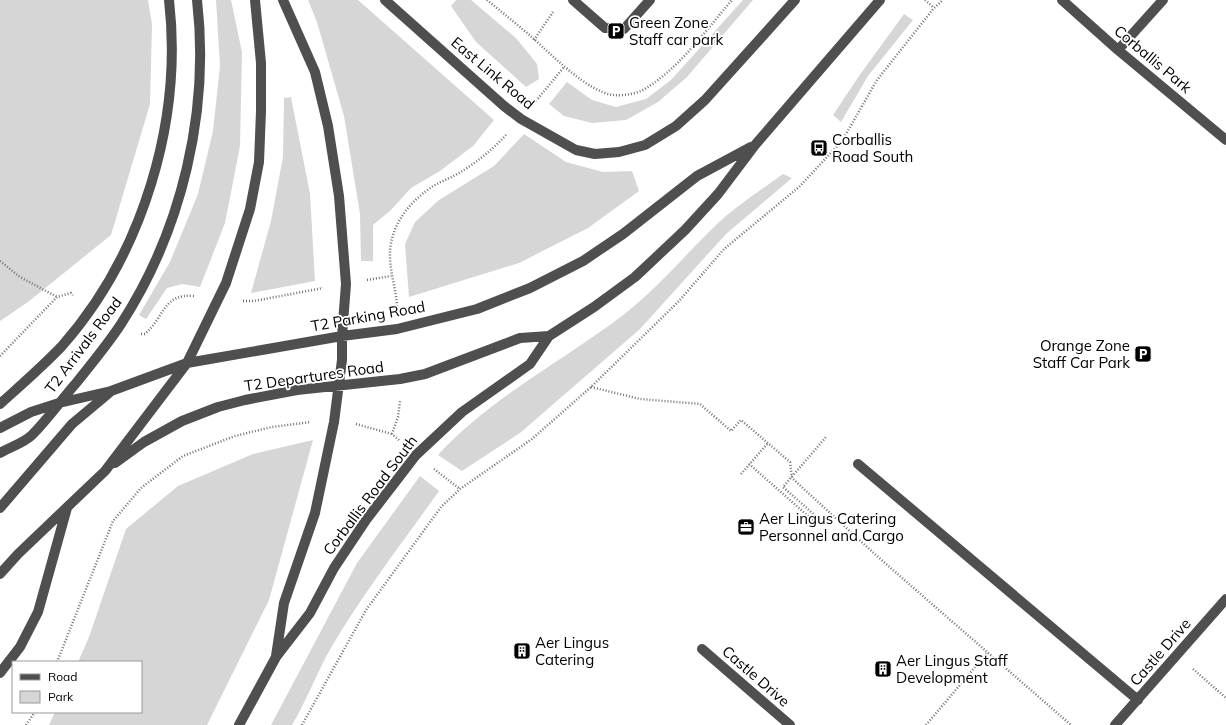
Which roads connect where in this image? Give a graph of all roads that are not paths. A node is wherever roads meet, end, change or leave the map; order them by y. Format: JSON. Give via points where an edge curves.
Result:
{"nodes":[{"id":1,"x":169,"y":0,"type":"edge"},
{"id":2,"x":197,"y":0,"type":"edge"},
{"id":3,"x":255,"y":0,"type":"edge"},
{"id":4,"x":283,"y":0,"type":"edge"},
{"id":5,"x":384,"y":0,"type":"edge"},
{"id":6,"x":574,"y":0,"type":"edge"},
{"id":7,"x":650,"y":0,"type":"edge"},
{"id":8,"x":795,"y":0,"type":"edge"},
{"id":9,"x":880,"y":0,"type":"edge"},
{"id":10,"x":1062,"y":0,"type":"edge"},
{"id":11,"x":1163,"y":0,"type":"edge"},
{"id":12,"x":1118,"y":50,"type":"junction"},
{"id":13,"x":1226,"y":140,"type":"edge"},
{"id":14,"x":755,"y":145,"type":"junction"},
{"id":15,"x":342,"y":336,"type":"junction"},
{"id":16,"x":549,"y":336,"type":"junction"},
{"id":17,"x":187,"y":363,"type":"junction"},
{"id":18,"x":339,"y":385,"type":"junction"},
{"id":19,"x":111,"y":391,"type":"junction"},
{"id":20,"x":59,"y":403,"type":"junction"},
{"id":21,"x":0,"y":404,"type":"edge"},
{"id":22,"x":0,"y":428,"type":"edge"},
{"id":23,"x":0,"y":452,"type":"edge"},
{"id":24,"x":858,"y":464,"type":"dead end"},
{"id":25,"x":105,"y":472,"type":"junction"},
{"id":26,"x":0,"y":508,"type":"edge"},
{"id":27,"x":68,"y":508,"type":"junction"},
{"id":28,"x":0,"y":574,"type":"edge"},
{"id":29,"x":1226,"y":599,"type":"edge"},
{"id":30,"x":702,"y":649,"type":"dead end"},
{"id":31,"x":276,"y":657,"type":"junction"},
{"id":32,"x":0,"y":673,"type":"edge"},
{"id":33,"x":1138,"y":700,"type":"junction"},
{"id":34,"x":239,"y":725,"type":"edge"},
{"id":35,"x":790,"y":725,"type":"edge"},
{"id":36,"x":1116,"y":725,"type":"edge"}],
"edges":[{"from":1,"to":21,"type":"street","via":[[171,66],[167,112],[158,160],[139,217],[121,258],[91,306],[62,345]]},
{"from":2,"to":20,"type":"street","name":"T2 Arrivals Road","via":[[200,25],[200,82],[188,159],[170,224],[152,267],[121,324]]},
{"from":3,"to":17,"type":"street","via":[[261,62],[261,111],[258,162],[250,210],[226,283]]},
{"from":4,"to":15,"type":"street","via":[[315,72],[328,126],[340,196],[345,260]]},
{"from":5,"to":8,"type":"street","name":"East Link Road","via":[[521,119],[576,150],[596,154],[620,152],[645,145],[676,126],[705,100]]},
{"from":6,"to":7,"type":"street","via":[[605,28],[624,29]]},
{"from":9,"to":14,"type":"street","name":"Corballis Road South"},
{"from":10,"to":12,"type":"street","name":"Corballis Park"},
{"from":11,"to":12,"type":"street"},
{"from":12,"to":13,"type":"street","name":"Corballis Park"},
{"from":14,"to":15,"type":"street","name":"T2 Parking Road","via":[[697,176],[623,234],[583,261],[530,288],[477,309],[414,326]]},
{"from":14,"to":16,"type":"street","name":"Corballis Road South","via":[[718,194],[635,277]]},
{"from":15,"to":17,"type":"street","name":"T2 Parking Road"},
{"from":15,"to":18,"type":"street","name":"Corballis Road South"},
{"from":16,"to":18,"type":"street","name":"T2 Departures Road","via":[[520,338],[424,374]]},
{"from":16,"to":31,"type":"street","name":"Corballis Road South","via":[[530,364],[462,412],[416,454],[362,526],[334,568],[310,613]]},
{"from":17,"to":19,"type":"street","name":"T2 Parking Road"},
{"from":17,"to":25,"type":"street"},
{"from":18,"to":25,"type":"street","name":"T2 Departures Road","via":[[245,400],[182,421],[144,442]]},
{"from":18,"to":31,"type":"street","name":"Corballis Road South","via":[[315,513],[284,603]]},
{"from":19,"to":20,"type":"street","name":"T2 Parking Road"},
{"from":19,"to":26,"type":"street","via":[[72,424]]},
{"from":20,"to":22,"type":"street","name":"T2 Parking Road","via":[[31,412]]},
{"from":20,"to":23,"type":"street","name":"T2 Arrivals Road","via":[[31,436]]},
{"from":24,"to":33,"type":"street"},
{"from":25,"to":27,"type":"street"},
{"from":27,"to":28,"type":"street"},
{"from":27,"to":32,"type":"street","via":[[38,612],[20,647]]},
{"from":29,"to":33,"type":"street","name":"Castle Drive"},
{"from":30,"to":35,"type":"street","name":"Castle Drive"},
{"from":31,"to":34,"type":"street","name":"Corballis Road South"},
{"from":33,"to":36,"type":"street","name":"Castle Drive"}]}
